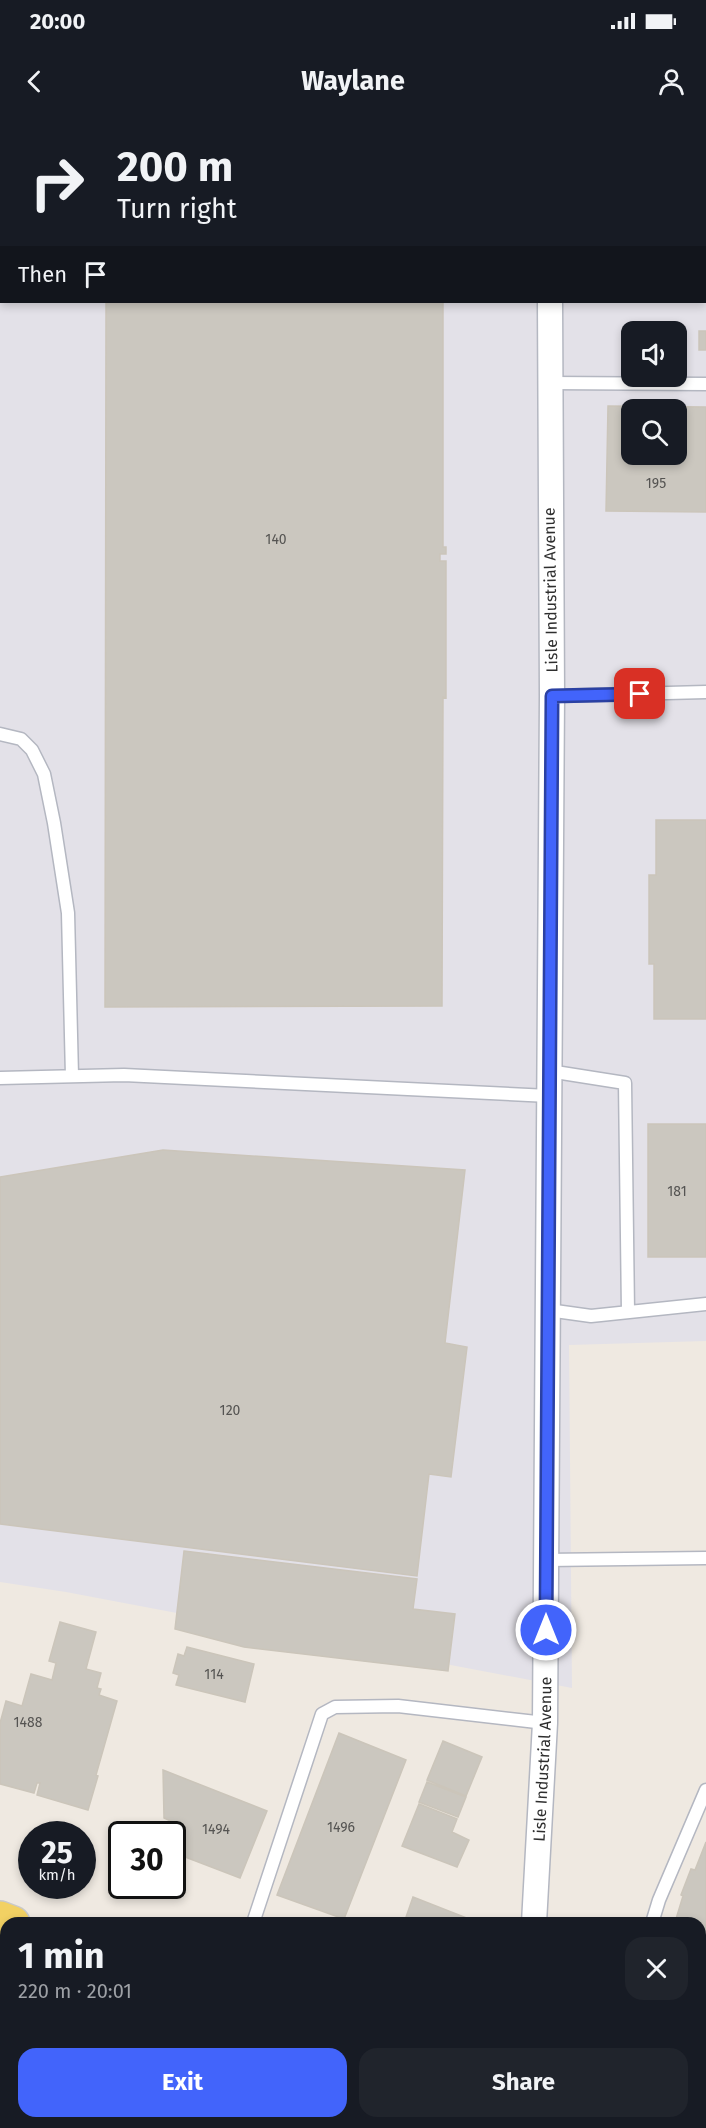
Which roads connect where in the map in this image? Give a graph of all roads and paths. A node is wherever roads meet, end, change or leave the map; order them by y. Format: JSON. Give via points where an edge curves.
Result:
{"nodes":[{"id":1,"x":550,"y":303,"type":"edge"},
{"id":2,"x":550,"y":383,"type":"junction"},
{"id":3,"x":706,"y":384,"type":"edge"},
{"id":4,"x":706,"y":692,"type":"edge"},
{"id":5,"x":552,"y":696,"type":"junction"},
{"id":6,"x":0,"y":734,"type":"edge"},
{"id":7,"x":549,"y":1071,"type":"junction"},
{"id":8,"x":72,"y":1076,"type":"junction"},
{"id":9,"x":0,"y":1078,"type":"edge"},
{"id":10,"x":549,"y":1096,"type":"junction"},
{"id":11,"x":706,"y":1304,"type":"edge"},
{"id":12,"x":548,"y":1310,"type":"junction"},
{"id":13,"x":628,"y":1312,"type":"junction"},
{"id":14,"x":706,"y":1558,"type":"edge"},
{"id":15,"x":546,"y":1560,"type":"junction"},
{"id":16,"x":545,"y":1724,"type":"junction"},
{"id":17,"x":706,"y":1790,"type":"edge"},
{"id":18,"x":255,"y":1917,"type":"edge"},
{"id":19,"x":534,"y":1917,"type":"edge"},
{"id":20,"x":654,"y":1917,"type":"edge"}],
"edges":[{"from":1,"to":2,"type":"street","name":"Lisle Industrial Avenue"},
{"from":2,"to":3,"type":"lane"},
{"from":2,"to":5,"type":"street","name":"Lisle Industrial Avenue"},
{"from":4,"to":5,"type":"lane"},
{"from":5,"to":7,"type":"street","name":"Lisle Industrial Avenue"},
{"from":6,"to":8,"type":"lane","via":[[21,739],[32,750],[44,774],[68,913]]},
{"from":7,"to":10,"type":"street","name":"Lisle Industrial Avenue"},
{"from":7,"to":13,"type":"lane","via":[[625,1083]]},
{"from":8,"to":9,"type":"lane"},
{"from":8,"to":10,"type":"lane","via":[[124,1075]]},
{"from":10,"to":12,"type":"street","name":"Lisle Industrial Avenue"},
{"from":11,"to":13,"type":"lane"},
{"from":12,"to":13,"type":"lane","via":[[591,1316]]},
{"from":12,"to":15,"type":"street","name":"Lisle Industrial Avenue"},
{"from":14,"to":15,"type":"lane"},
{"from":15,"to":16,"type":"street","name":"Lisle Industrial Avenue"},
{"from":16,"to":18,"type":"lane","via":[[398,1706],[335,1707],[322,1714]]},
{"from":16,"to":19,"type":"street","name":"Lisle Industrial Avenue"},
{"from":17,"to":20,"type":"lane"}]}
